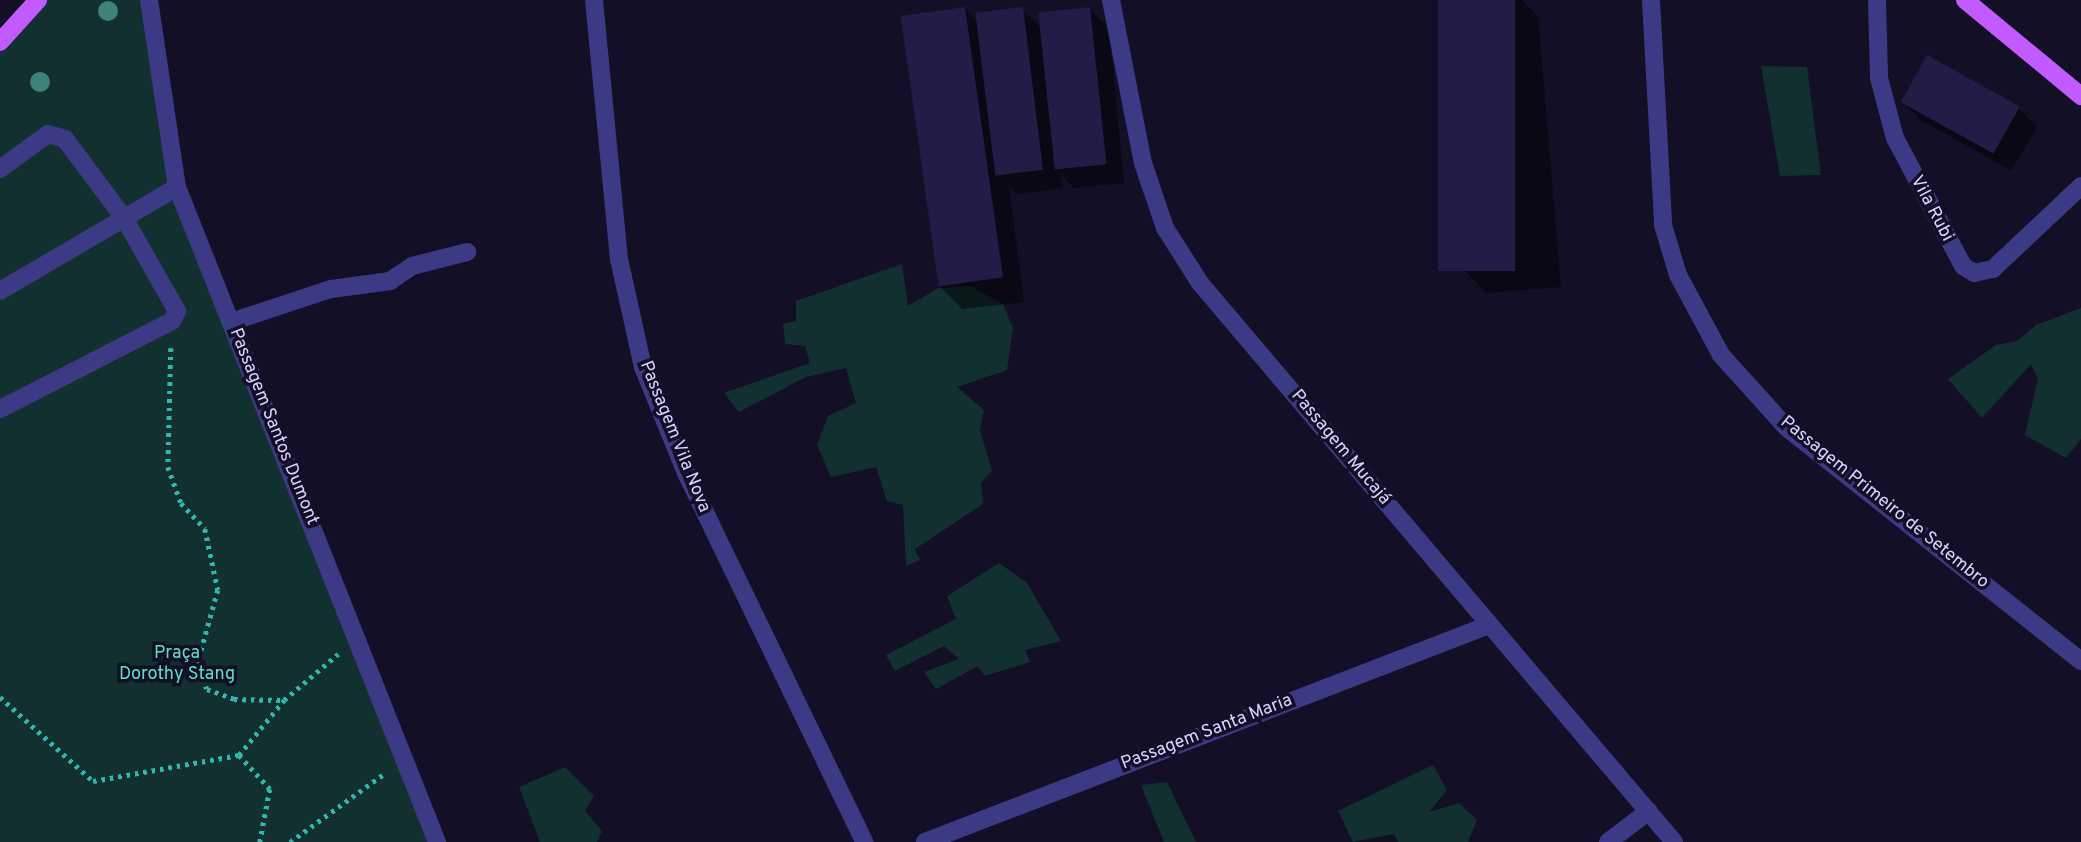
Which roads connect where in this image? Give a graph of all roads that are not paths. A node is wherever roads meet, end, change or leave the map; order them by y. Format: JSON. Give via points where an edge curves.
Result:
{"nodes":[{"id":1,"x":38,"y":0,"type":"edge"},
{"id":2,"x":149,"y":0,"type":"edge"},
{"id":3,"x":594,"y":0,"type":"edge"},
{"id":4,"x":1111,"y":0,"type":"edge"},
{"id":5,"x":1651,"y":0,"type":"edge"},
{"id":6,"x":1877,"y":0,"type":"edge"},
{"id":7,"x":1965,"y":0,"type":"edge"},
{"id":8,"x":0,"y":42,"type":"edge"},
{"id":9,"x":2081,"y":96,"type":"edge"},
{"id":10,"x":0,"y":169,"type":"edge"},
{"id":11,"x":2081,"y":186,"type":"edge"},
{"id":12,"x":177,"y":187,"type":"junction"},
{"id":13,"x":124,"y":218,"type":"junction"},
{"id":14,"x":467,"y":252,"type":"dead end"},
{"id":15,"x":0,"y":291,"type":"edge"},
{"id":16,"x":231,"y":322,"type":"junction"},
{"id":17,"x":0,"y":410,"type":"edge"},
{"id":18,"x":1489,"y":625,"type":"junction"},
{"id":19,"x":2081,"y":661,"type":"edge"},
{"id":20,"x":1650,"y":811,"type":"junction"},
{"id":21,"x":438,"y":842,"type":"edge"},
{"id":22,"x":864,"y":842,"type":"edge"},
{"id":23,"x":925,"y":842,"type":"edge"},
{"id":24,"x":1608,"y":842,"type":"edge"},
{"id":25,"x":1674,"y":842,"type":"edge"}],
"edges":[{"from":1,"to":8,"type":"main road"},
{"from":2,"to":12,"type":"street","name":"Passagem Santos Dumont"},
{"from":3,"to":22,"type":"street","name":"Passagem Vila Nova","via":[[619,259],[643,367],[686,473]]},
{"from":4,"to":18,"type":"street","name":"Passagem Mucajá","via":[[1143,163],[1165,228],[1200,283]]},
{"from":5,"to":19,"type":"street","name":"Passagem Primeiro de Setembro","via":[[1663,225],[1678,275],[1721,355],[1787,428]]},
{"from":6,"to":11,"type":"street","name":"Vila Rubi","via":[[1879,78],[1895,138],[1963,266],[1974,273],[1993,269]]},
{"from":7,"to":9,"type":"main road"},
{"from":10,"to":13,"type":"street","via":[[57,133]]},
{"from":12,"to":13,"type":"street"},
{"from":12,"to":16,"type":"street","name":"Passagem Santos Dumont"},
{"from":13,"to":15,"type":"street"},
{"from":13,"to":17,"type":"street","via":[[177,303],[172,321]]},
{"from":14,"to":16,"type":"street","via":[[412,266],[390,281],[331,289]]},
{"from":16,"to":21,"type":"street","name":"Passagem Santos Dumont"},
{"from":18,"to":20,"type":"street","name":"Passagem Mucajá"},
{"from":18,"to":23,"type":"street","name":"Passagem Santa Maria"},
{"from":20,"to":24,"type":"street"},
{"from":20,"to":25,"type":"street","name":"Passagem Mucajá"}]}
